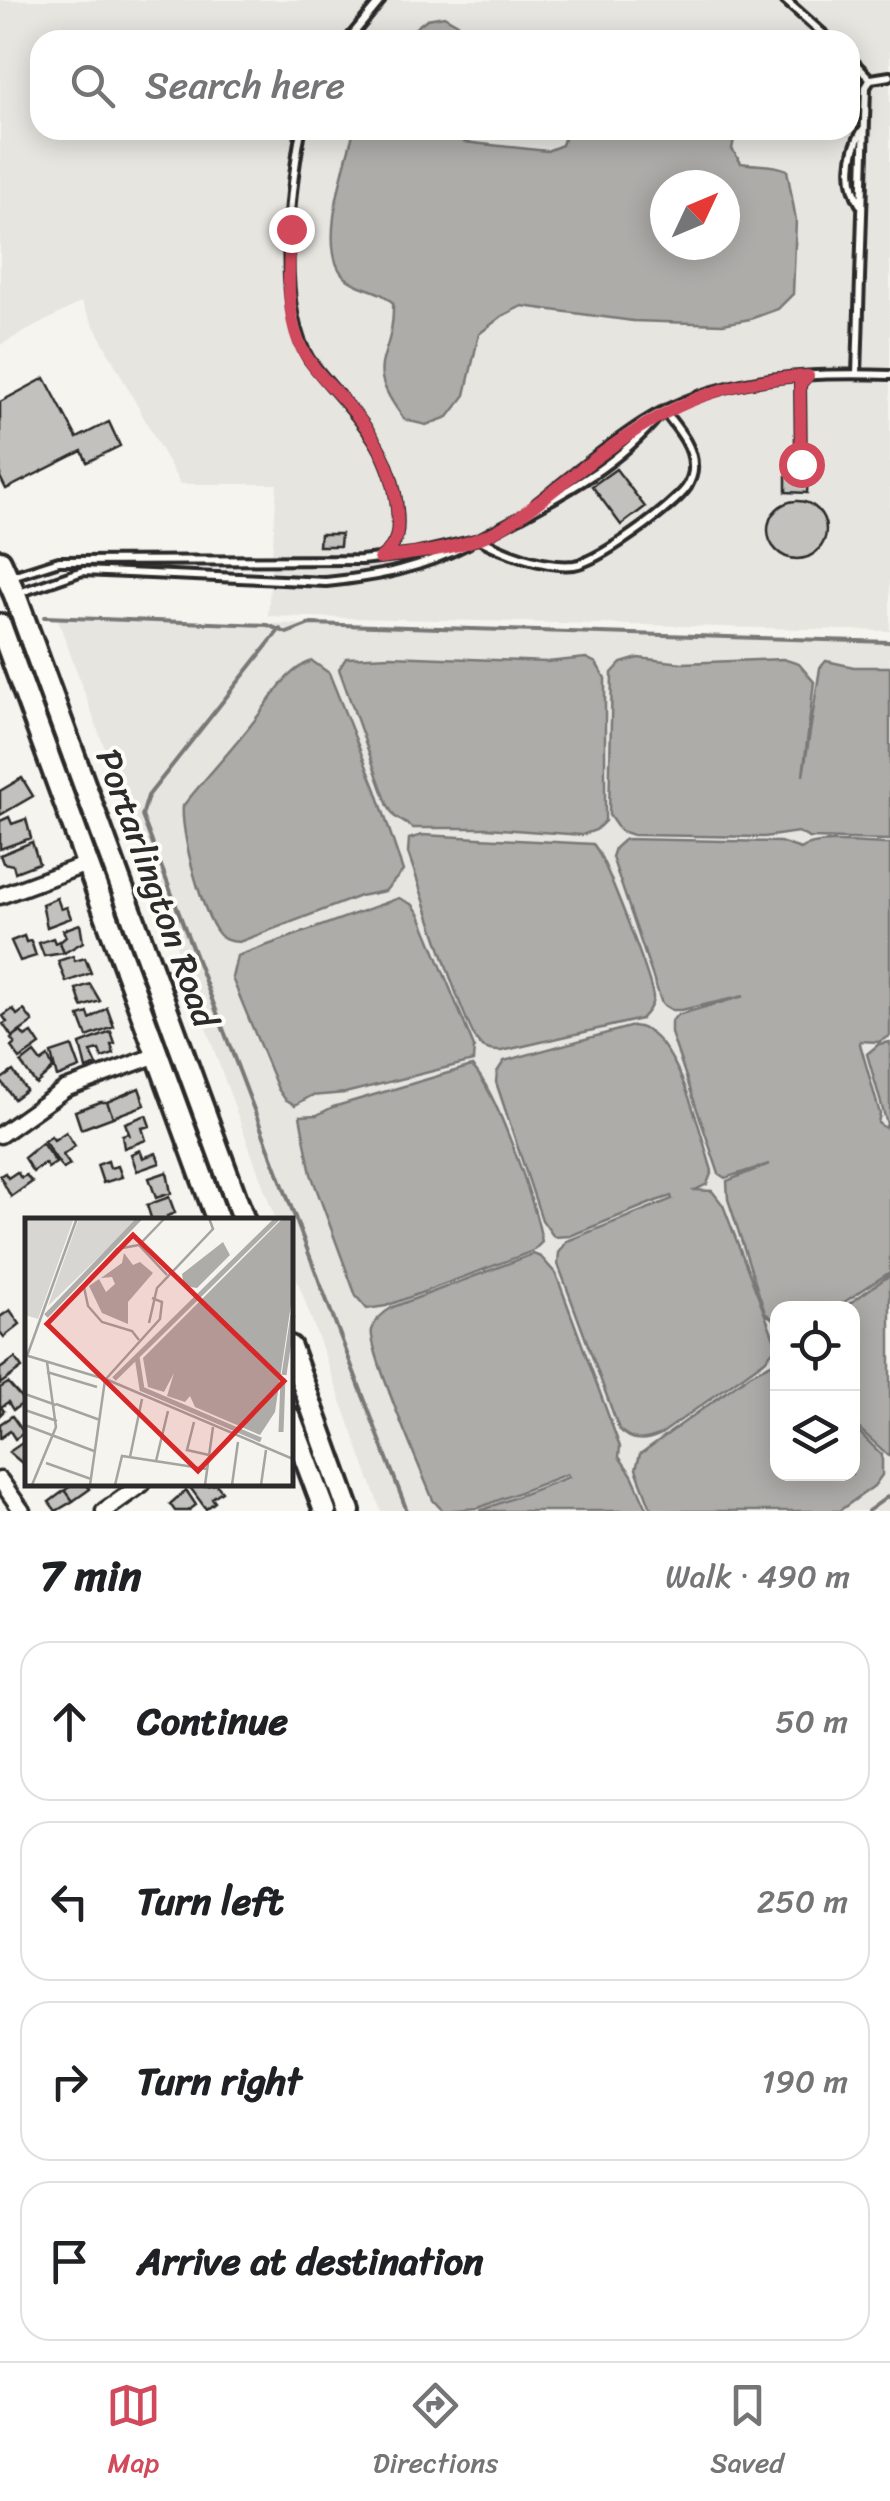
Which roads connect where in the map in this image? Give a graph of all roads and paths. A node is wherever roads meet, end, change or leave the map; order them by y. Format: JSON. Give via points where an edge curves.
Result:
{"nodes":[{"id":1,"x":381,"y":0,"type":"edge"},
{"id":2,"x":785,"y":0,"type":"edge"},
{"id":3,"x":356,"y":30,"type":"edge"},
{"id":4,"x":819,"y":30,"type":"edge"},
{"id":5,"x":860,"y":68,"type":"edge"},
{"id":6,"x":890,"y":76,"type":"edge"},
{"id":7,"x":870,"y":79,"type":"junction"},
{"id":8,"x":298,"y":140,"type":"edge"},
{"id":9,"x":856,"y":374,"type":"junction"},
{"id":10,"x":808,"y":376,"type":"junction"},
{"id":11,"x":890,"y":376,"type":"edge"},
{"id":12,"x":662,"y":413,"type":"junction"},
{"id":13,"x":801,"y":464,"type":"dead end"},
{"id":14,"x":479,"y":539,"type":"junction"},
{"id":15,"x":380,"y":558,"type":"junction"},
{"id":16,"x":4,"y":583,"type":"edge"},
{"id":17,"x":0,"y":625,"type":"edge"},
{"id":18,"x":87,"y":864,"type":"junction"},
{"id":19,"x":0,"y":896,"type":"edge"},
{"id":20,"x":157,"y":1055,"type":"junction"},
{"id":21,"x":0,"y":1135,"type":"edge"},
{"id":22,"x":217,"y":1218,"type":"edge"},
{"id":23,"x":243,"y":1218,"type":"edge"},
{"id":24,"x":294,"y":1373,"type":"edge"},
{"id":25,"x":292,"y":1423,"type":"edge"},
{"id":26,"x":0,"y":1480,"type":"edge"},
{"id":27,"x":134,"y":1486,"type":"edge"},
{"id":28,"x":22,"y":1511,"type":"edge"},
{"id":29,"x":104,"y":1511,"type":"edge"},
{"id":30,"x":325,"y":1511,"type":"edge"},
{"id":31,"x":349,"y":1511,"type":"edge"}],
"edges":[{"from":1,"to":3,"type":"lane"},
{"from":2,"to":4,"type":"lane"},
{"from":5,"to":7,"type":"lane"},
{"from":6,"to":7,"type":"lane"},
{"from":7,"to":9,"type":"lane"},
{"from":8,"to":15,"type":"lane","via":[[289,275],[296,329],[309,359],[391,468],[398,532]]},
{"from":9,"to":10,"type":"lane"},
{"from":9,"to":11,"type":"lane"},
{"from":10,"to":12,"type":"lane","via":[[739,384]]},
{"from":10,"to":13,"type":"lane","via":[[800,384]]},
{"from":12,"to":14,"type":"lane","via":[[587,478]]},
{"from":12,"to":14,"type":"lane","via":[[688,445],[691,479],[617,544],[592,561],[556,565]]},
{"from":14,"to":15,"type":"lane"},
{"from":14,"to":16,"type":"lane","via":[[431,563],[326,582],[83,571]]},
{"from":15,"to":16,"type":"lane","via":[[59,561]]},
{"from":16,"to":23,"type":"main road","name":"Portarlington Road"},
{"from":17,"to":18,"type":"main road","name":"Portarlington Road"},
{"from":18,"to":19,"type":"street"},
{"from":18,"to":20,"type":"main road","name":"Portarlington Road"},
{"from":20,"to":21,"type":"street","via":[[65,1089]]},
{"from":20,"to":22,"type":"main road","name":"Portarlington Road"},
{"from":24,"to":31,"type":"main road"},
{"from":25,"to":30,"type":"main road"},
{"from":26,"to":28,"type":"street"},
{"from":27,"to":29,"type":"street"}]}
